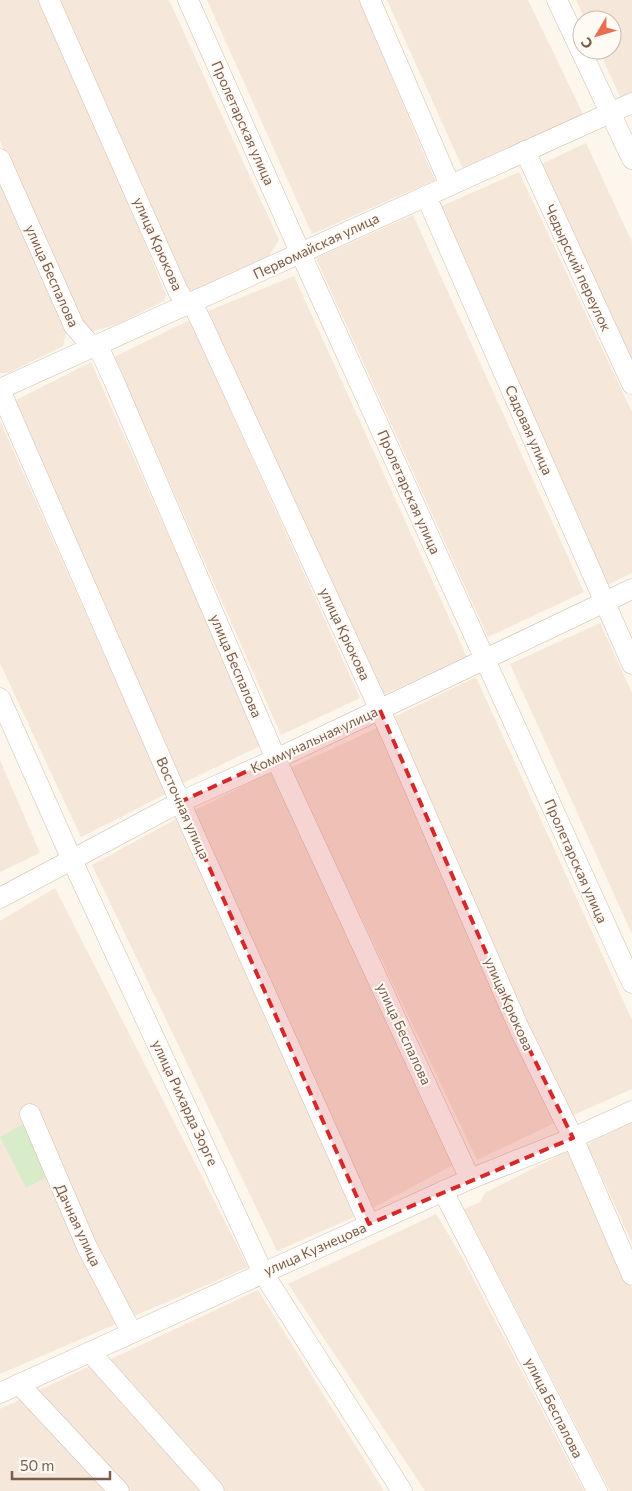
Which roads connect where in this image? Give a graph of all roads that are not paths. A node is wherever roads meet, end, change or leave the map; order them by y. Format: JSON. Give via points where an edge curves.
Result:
{"nodes":[{"id":1,"x":49,"y":0,"type":"edge"},
{"id":2,"x":188,"y":0,"type":"edge"},
{"id":3,"x":370,"y":0,"type":"edge"},
{"id":4,"x":557,"y":0,"type":"edge"},
{"id":5,"x":632,"y":102,"type":"edge"},
{"id":6,"x":611,"y":113,"type":"junction"},
{"id":7,"x":525,"y":151,"type":"junction"},
{"id":8,"x":0,"y":159,"type":"edge"},
{"id":9,"x":632,"y":159,"type":"edge"},
{"id":10,"x":450,"y":185,"type":"junction"},
{"id":11,"x":426,"y":196,"type":"junction"},
{"id":12,"x":300,"y":252,"type":"junction"},
{"id":13,"x":192,"y":303,"type":"junction"},
{"id":14,"x":98,"y":346,"type":"junction"},
{"id":15,"x":632,"y":384,"type":"edge"},
{"id":16,"x":0,"y":390,"type":"edge"},
{"id":17,"x":632,"y":589,"type":"edge"},
{"id":18,"x":604,"y":602,"type":"junction"},
{"id":19,"x":485,"y":659,"type":"junction"},
{"id":20,"x":632,"y":664,"type":"edge"},
{"id":21,"x":0,"y":698,"type":"edge"},
{"id":22,"x":380,"y":710,"type":"junction"},
{"id":23,"x":276,"y":759,"type":"junction"},
{"id":24,"x":180,"y":802,"type":"junction"},
{"id":25,"x":72,"y":860,"type":"junction"},
{"id":26,"x":0,"y":898,"type":"edge"},
{"id":27,"x":632,"y":983,"type":"edge"},
{"id":28,"x":632,"y":1110,"type":"edge"},
{"id":29,"x":30,"y":1114,"type":"dead end"},
{"id":30,"x":573,"y":1138,"type":"junction"},
{"id":31,"x":470,"y":1179,"type":"junction"},
{"id":32,"x":444,"y":1191,"type":"junction"},
{"id":33,"x":369,"y":1224,"type":"junction"},
{"id":34,"x":263,"y":1273,"type":"junction"},
{"id":35,"x":632,"y":1275,"type":"edge"},
{"id":36,"x":132,"y":1333,"type":"junction"},
{"id":37,"x":90,"y":1352,"type":"junction"},
{"id":38,"x":19,"y":1384,"type":"junction"},
{"id":39,"x":0,"y":1393,"type":"edge"},
{"id":40,"x":119,"y":1491,"type":"edge"},
{"id":41,"x":214,"y":1491,"type":"edge"},
{"id":42,"x":402,"y":1491,"type":"edge"},
{"id":43,"x":597,"y":1491,"type":"edge"}],
"edges":[{"from":1,"to":13,"type":"street","name":"улица Крюкова","via":[[178,291],[184,300]]},
{"from":2,"to":12,"type":"street","name":"Пролетарская улица"},
{"from":3,"to":10,"type":"street"},
{"from":4,"to":6,"type":"street"},
{"from":5,"to":6,"type":"street","name":"Первомайская улица"},
{"from":6,"to":7,"type":"street","name":"Первомайская улица"},
{"from":6,"to":9,"type":"street"},
{"from":7,"to":10,"type":"street","name":"Первомайская улица"},
{"from":7,"to":15,"type":"street","name":"Чедырский переулок"},
{"from":8,"to":14,"type":"street","name":"улица Беспалова","via":[[74,326],[79,335]]},
{"from":10,"to":11,"type":"street","name":"Первомайская улица"},
{"from":11,"to":12,"type":"street","name":"Первомайская улица"},
{"from":11,"to":18,"type":"street","name":"Садовая улица"},
{"from":12,"to":13,"type":"street","name":"Первомайская улица"},
{"from":12,"to":19,"type":"street","name":"Пролетарская улица"},
{"from":13,"to":14,"type":"street","name":"Первомайская улица"},
{"from":13,"to":22,"type":"street","name":"улица Крюкова"},
{"from":14,"to":16,"type":"street","name":"Первомайская улица"},
{"from":14,"to":23,"type":"street","name":"улица Беспалова"},
{"from":16,"to":24,"type":"street","name":"Восточная улица"},
{"from":17,"to":18,"type":"street","name":"Коммунальная улица"},
{"from":18,"to":19,"type":"street","name":"Коммунальная улица"},
{"from":18,"to":20,"type":"street","name":"Садовая улица"},
{"from":19,"to":22,"type":"street","name":"Коммунальная улица"},
{"from":19,"to":27,"type":"street","name":"Пролетарская улица"},
{"from":21,"to":25,"type":"street","name":"улица Рихарда Зорге"},
{"from":22,"to":23,"type":"street","name":"Коммунальная улица"},
{"from":22,"to":30,"type":"street","name":"улица Крюкова","via":[[519,1028]]},
{"from":23,"to":24,"type":"street","name":"Коммунальная улица"},
{"from":23,"to":31,"type":"street","name":"улица Беспалова"},
{"from":24,"to":25,"type":"street","name":"Коммунальная улица"},
{"from":24,"to":33,"type":"street","name":"Восточная улица"},
{"from":25,"to":26,"type":"street","name":"Коммунальная улица"},
{"from":25,"to":34,"type":"street","name":"улица Рихарда Зорге"},
{"from":28,"to":30,"type":"street","name":"улица Кузнецова"},
{"from":29,"to":36,"type":"street","name":"Дачная улица","via":[[87,1247]]},
{"from":30,"to":31,"type":"street","name":"улица Кузнецова"},
{"from":30,"to":35,"type":"street","name":"улица Крюкова"},
{"from":31,"to":32,"type":"street","name":"улица Кузнецова"},
{"from":32,"to":33,"type":"street","name":"улица Кузнецова"},
{"from":32,"to":43,"type":"street","name":"улица Беспалова"},
{"from":33,"to":34,"type":"street","name":"улица Кузнецова"},
{"from":34,"to":36,"type":"street","name":"улица Кузнецова"},
{"from":34,"to":42,"type":"street","name":"улица Рихарда Зорге"},
{"from":36,"to":37,"type":"street","name":"улица Кузнецова"},
{"from":37,"to":38,"type":"street","name":"улица Кузнецова"},
{"from":37,"to":41,"type":"street"},
{"from":38,"to":39,"type":"street","name":"улица Кузнецова"},
{"from":38,"to":40,"type":"street"}]}
